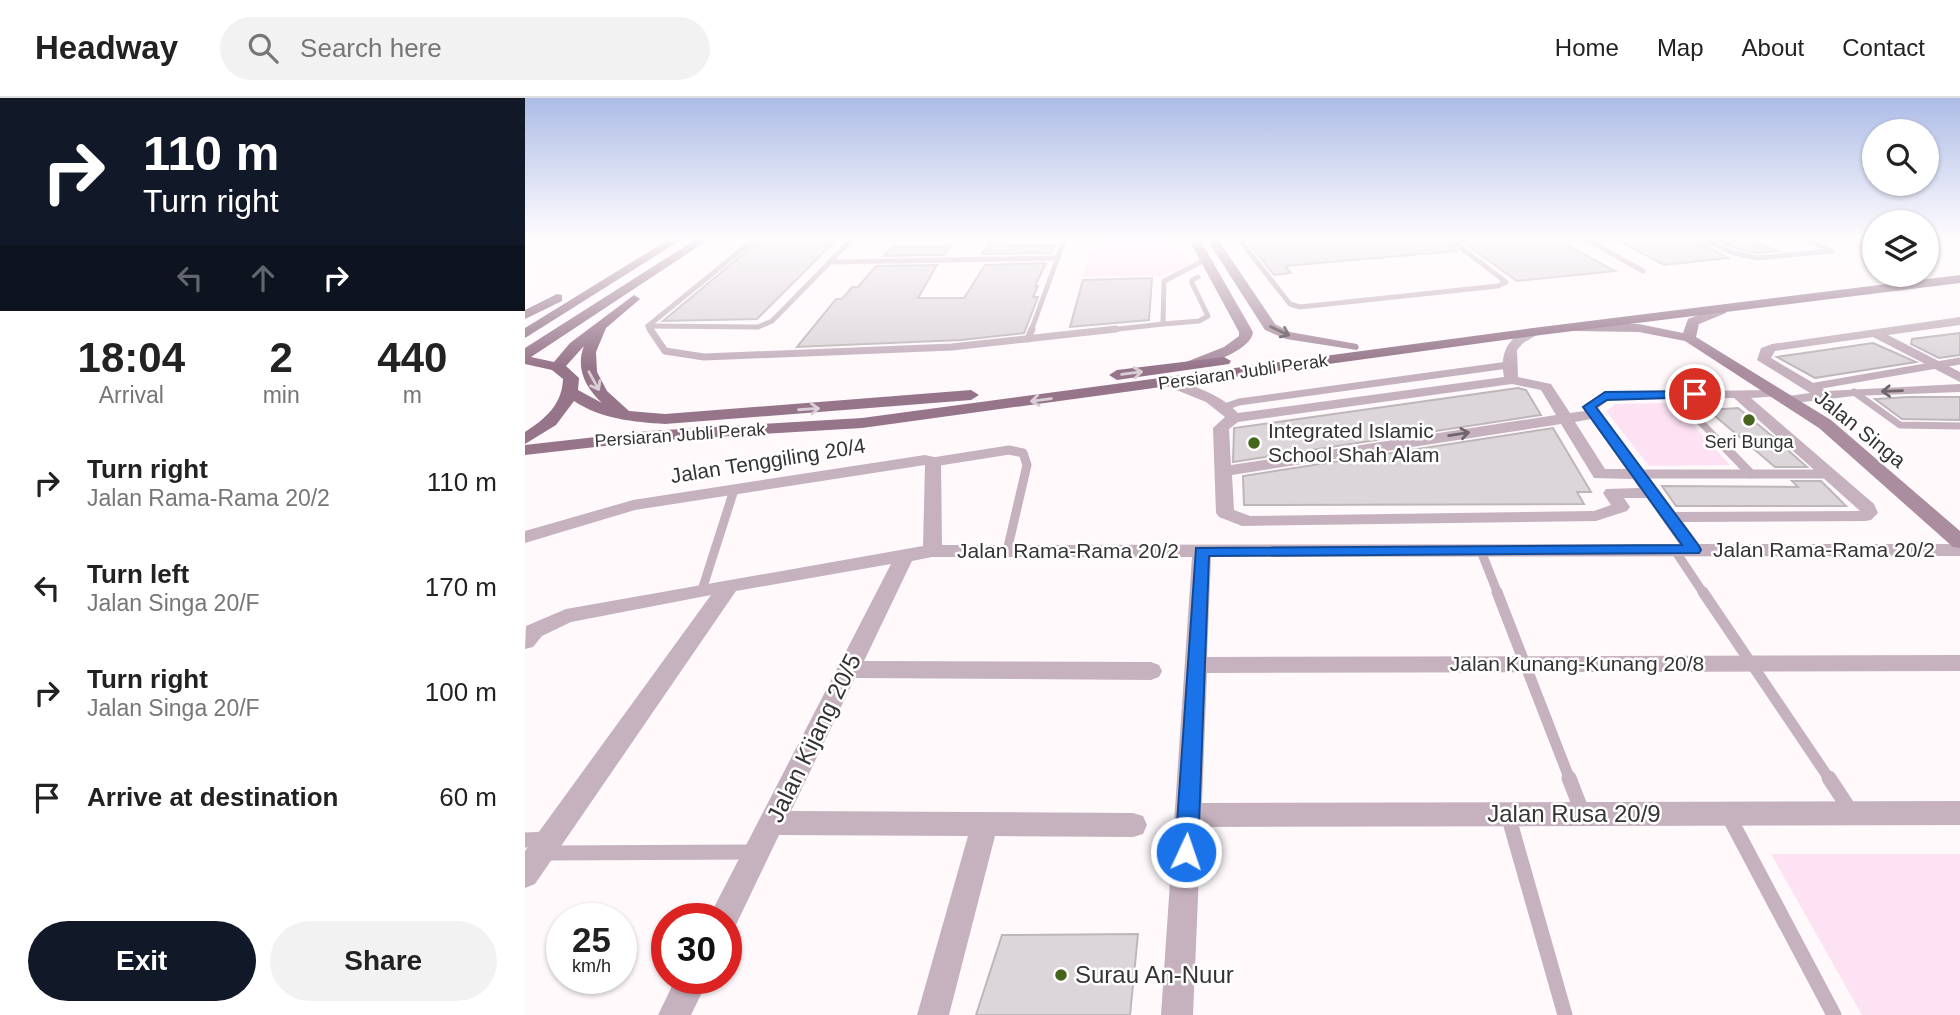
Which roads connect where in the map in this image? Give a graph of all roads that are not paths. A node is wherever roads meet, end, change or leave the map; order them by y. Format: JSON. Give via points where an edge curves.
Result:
{"nodes":[{"id":1,"x":585,"y":281,"type":"edge"},
{"id":2,"x":611,"y":281,"type":"edge"},
{"id":3,"x":640,"y":281,"type":"edge"},
{"id":4,"x":660,"y":281,"type":"edge"},
{"id":5,"x":703,"y":281,"type":"edge"},
{"id":6,"x":812,"y":281,"type":"edge"},
{"id":7,"x":1050,"y":281,"type":"edge"},
{"id":8,"x":1164,"y":281,"type":"edge"},
{"id":9,"x":1192,"y":281,"type":"edge"},
{"id":10,"x":1217,"y":281,"type":"edge"},
{"id":11,"x":1239,"y":281,"type":"edge"},
{"id":12,"x":1272,"y":281,"type":"edge"},
{"id":13,"x":1504,"y":281,"type":"edge"},
{"id":14,"x":1946,"y":281,"type":"edge"},
{"id":15,"x":1862,"y":282,"type":"edge"},
{"id":16,"x":622,"y":308,"type":"junction"},
{"id":17,"x":1721,"y":310,"type":"junction"},
{"id":18,"x":531,"y":312,"type":"edge"},
{"id":19,"x":525,"y":321,"type":"edge"},
{"id":20,"x":1960,"y":321,"type":"edge"},
{"id":21,"x":605,"y":322,"type":"junction"},
{"id":22,"x":1163,"y":324,"type":"junction"},
{"id":23,"x":648,"y":326,"type":"junction"},
{"id":24,"x":1570,"y":328,"type":"junction"},
{"id":25,"x":1533,"y":332,"type":"junction"},
{"id":26,"x":1874,"y":333,"type":"junction"},
{"id":27,"x":525,"y":335,"type":"edge"},
{"id":28,"x":1689,"y":338,"type":"junction"},
{"id":29,"x":1028,"y":339,"type":"junction"},
{"id":30,"x":1352,"y":347,"type":"junction"},
{"id":31,"x":525,"y":354,"type":"edge"},
{"id":32,"x":525,"y":360,"type":"edge"},
{"id":33,"x":1960,"y":361,"type":"edge"},
{"id":34,"x":1191,"y":365,"type":"junction"},
{"id":35,"x":1934,"y":365,"type":"junction"},
{"id":36,"x":557,"y":367,"type":"junction"},
{"id":37,"x":1510,"y":372,"type":"junction"},
{"id":38,"x":1960,"y":378,"type":"edge"},
{"id":39,"x":1166,"y":383,"type":"junction"},
{"id":40,"x":1810,"y":387,"type":"junction"},
{"id":41,"x":1960,"y":388,"type":"edge"},
{"id":42,"x":1854,"y":392,"type":"junction"},
{"id":43,"x":573,"y":393,"type":"junction"},
{"id":44,"x":1738,"y":394,"type":"junction"},
{"id":45,"x":1674,"y":395,"type":"junction"},
{"id":46,"x":1824,"y":395,"type":"junction"},
{"id":47,"x":1781,"y":396,"type":"junction"},
{"id":48,"x":1229,"y":413,"type":"junction"},
{"id":49,"x":1595,"y":414,"type":"junction"},
{"id":50,"x":643,"y":418,"type":"junction"},
{"id":51,"x":1565,"y":418,"type":"junction"},
{"id":52,"x":1960,"y":426,"type":"edge"},
{"id":53,"x":525,"y":439,"type":"edge"},
{"id":54,"x":594,"y":441,"type":"junction"},
{"id":55,"x":525,"y":450,"type":"edge"},
{"id":56,"x":525,"y":460,"type":"edge"},
{"id":57,"x":933,"y":462,"type":"junction"},
{"id":58,"x":1223,"y":471,"type":"junction"},
{"id":59,"x":1638,"y":474,"type":"junction"},
{"id":60,"x":1751,"y":474,"type":"junction"},
{"id":61,"x":1829,"y":474,"type":"junction"},
{"id":62,"x":734,"y":490,"type":"junction"},
{"id":63,"x":1653,"y":494,"type":"junction"},
{"id":64,"x":1670,"y":517,"type":"junction"},
{"id":65,"x":525,"y":537,"type":"edge"},
{"id":66,"x":1960,"y":542,"type":"edge"},
{"id":67,"x":1683,"y":550,"type":"junction"},
{"id":68,"x":1960,"y":550,"type":"edge"},
{"id":69,"x":932,"y":551,"type":"junction"},
{"id":70,"x":1007,"y":551,"type":"junction"},
{"id":71,"x":1202,"y":551,"type":"junction"},
{"id":72,"x":1481,"y":551,"type":"junction"},
{"id":73,"x":904,"y":556,"type":"junction"},
{"id":74,"x":729,"y":585,"type":"junction"},
{"id":75,"x":702,"y":590,"type":"junction"},
{"id":76,"x":525,"y":641,"type":"edge"},
{"id":77,"x":1960,"y":663,"type":"edge"},
{"id":78,"x":1525,"y":664,"type":"junction"},
{"id":79,"x":1751,"y":664,"type":"junction"},
{"id":80,"x":1194,"y":665,"type":"junction"},
{"id":81,"x":848,"y":669,"type":"junction"},
{"id":82,"x":1151,"y":671,"type":"dead end"},
{"id":83,"x":1960,"y":813,"type":"edge"},
{"id":84,"x":1583,"y":814,"type":"junction"},
{"id":85,"x":1728,"y":814,"type":"junction"},
{"id":86,"x":1853,"y":814,"type":"junction"},
{"id":87,"x":1188,"y":815,"type":"junction"},
{"id":88,"x":1507,"y":815,"type":"junction"},
{"id":89,"x":771,"y":823,"type":"junction"},
{"id":90,"x":985,"y":824,"type":"junction"},
{"id":91,"x":1133,"y":825,"type":"dead end"},
{"id":92,"x":538,"y":844,"type":"edge"},
{"id":93,"x":757,"y":852,"type":"junction"},
{"id":94,"x":525,"y":874,"type":"edge"},
{"id":95,"x":731,"y":903,"type":"edge"},
{"id":96,"x":685,"y":994,"type":"edge"},
{"id":97,"x":674,"y":1015,"type":"edge"},
{"id":98,"x":933,"y":1015,"type":"edge"},
{"id":99,"x":1177,"y":1015,"type":"edge"},
{"id":100,"x":1565,"y":1015,"type":"edge"},
{"id":101,"x":1834,"y":1015,"type":"edge"}],
"edges":[{"from":1,"to":18,"type":"main road"},
{"from":2,"to":27,"type":"main road"},
{"from":3,"to":31,"type":"main road"},
{"from":4,"to":16,"type":"main road"},
{"from":5,"to":23,"type":"lane"},
{"from":6,"to":23,"type":"lane","via":[[772,321],[758,327]]},
{"from":7,"to":29,"type":"lane"},
{"from":8,"to":22,"type":"lane"},
{"from":9,"to":22,"type":"lane","via":[[1208,316]]},
{"from":10,"to":34,"type":"main road","via":[[1246,337],[1229,350]]},
{"from":11,"to":30,"type":"main road","one_way":true,"via":[[1270,327],[1286,335]]},
{"from":12,"to":13,"type":"lane","via":[[1290,304],[1300,307],[1498,286]]},
{"from":14,"to":17,"type":"main road","name":"Persiaran Jubli Perak"},
{"from":15,"to":30,"type":"main road","name":"Persiaran Jubli Perak"},
{"from":16,"to":21,"type":"main road"},
{"from":16,"to":27,"type":"main road","via":[[565,331]]},
{"from":17,"to":24,"type":"main road","name":"Persiaran Jubli Perak"},
{"from":17,"to":28,"type":"main road","via":[[1693,322]]},
{"from":18,"to":19,"type":"main road"},
{"from":20,"to":26,"type":"street"},
{"from":21,"to":36,"type":"main road","via":[[575,345]]},
{"from":21,"to":50,"type":"main road","one_way":true,"via":[[588,354],[588,371],[608,402]]},
{"from":22,"to":29,"type":"lane"},
{"from":23,"to":29,"type":"lane","via":[[665,351],[703,357],[952,347]]},
{"from":24,"to":25,"type":"main road","name":"Persiaran Jubli Perak"},
{"from":24,"to":28,"type":"main road","via":[[1639,328]]},
{"from":25,"to":37,"type":"street","via":[[1516,340],[1510,350]]},
{"from":25,"to":39,"type":"main road","name":"Persiaran Jubli Perak"},
{"from":26,"to":35,"type":"street"},
{"from":26,"to":40,"type":"street","via":[[1766,351],[1764,360]]},
{"from":28,"to":47,"type":"main road","name":"Jalan Singa"},
{"from":30,"to":34,"type":"main road","name":"Persiaran Jubli Perak"},
{"from":32,"to":36,"type":"main road"},
{"from":33,"to":35,"type":"lane"},
{"from":50,"to":34,"type":"main road","name":"Persiaran Jubli Perak","one_way":true,"via":[[972,395]]},
{"from":35,"to":38,"type":"street"},
{"from":35,"to":40,"type":"lane"},
{"from":36,"to":43,"type":"main road","via":[[571,378]]},
{"from":37,"to":48,"type":"street"},
{"from":37,"to":51,"type":"street","via":[[1546,387]]},
{"from":39,"to":48,"type":"street","via":[[1201,394]]},
{"from":39,"to":54,"type":"main road","name":"Persiaran Jubli Perak","one_way":true,"via":[[862,423]]},
{"from":40,"to":46,"type":"street"},
{"from":41,"to":42,"type":"street","one_way":true},
{"from":42,"to":46,"type":"street"},
{"from":42,"to":52,"type":"lane","via":[[1900,425]]},
{"from":43,"to":50,"type":"main road","name":"Persiaran Jubli Perak","via":[[605,411]]},
{"from":43,"to":53,"type":"main road","via":[[561,412]]},
{"from":44,"to":45,"type":"street"},
{"from":44,"to":47,"type":"street"},
{"from":44,"to":61,"type":"street"},
{"from":45,"to":49,"type":"street","via":[[1605,396],[1590,407]]},
{"from":45,"to":60,"type":"lane"},
{"from":46,"to":47,"type":"street"},
{"from":47,"to":66,"type":"main road","name":"Jalan Singa","via":[[1825,425]]},
{"from":48,"to":58,"type":"street","via":[[1220,428]]},
{"from":49,"to":51,"type":"street"},
{"from":49,"to":59,"type":"street"},
{"from":58,"to":51,"type":"street","one_way":true},
{"from":51,"to":59,"type":"street","via":[[1600,474]]},
{"from":54,"to":55,"type":"main road","name":"Persiaran Jubli Perak"},
{"from":54,"to":56,"type":"main road"},
{"from":57,"to":62,"type":"street","name":"Jalan Tenggiling 20/4"},
{"from":57,"to":69,"type":"street"},
{"from":57,"to":70,"type":"lane","via":[[1009,450],[1023,453],[1027,465]]},
{"from":58,"to":63,"type":"street","via":[[1225,513],[1248,522],[1596,516],[1621,507],[1612,493]]},
{"from":59,"to":60,"type":"lane"},
{"from":59,"to":63,"type":"street"},
{"from":60,"to":61,"type":"lane"},
{"from":61,"to":64,"type":"street","via":[[1869,513]]},
{"from":62,"to":65,"type":"street","name":"Jalan Tenggiling 20/4","via":[[633,505]]},
{"from":62,"to":75,"type":"lane"},
{"from":63,"to":64,"type":"street"},
{"from":64,"to":67,"type":"street"},
{"from":67,"to":68,"type":"street","name":"Jalan Rama-Rama 20/2"},
{"from":67,"to":72,"type":"street","name":"Jalan Rama-Rama 20/2"},
{"from":67,"to":79,"type":"lane"},
{"from":69,"to":70,"type":"street","name":"Jalan Rama-Rama 20/2"},
{"from":69,"to":73,"type":"street","name":"Jalan Rama-Rama 20/2"},
{"from":70,"to":71,"type":"street","name":"Jalan Rama-Rama 20/2"},
{"from":71,"to":72,"type":"street","name":"Jalan Rama-Rama 20/2"},
{"from":71,"to":80,"type":"street"},
{"from":72,"to":78,"type":"lane"},
{"from":73,"to":74,"type":"street","name":"Jalan Rama-Rama 20/2"},
{"from":73,"to":81,"type":"street","name":"Jalan Kijang 20/5"},
{"from":74,"to":75,"type":"street","name":"Jalan Rama-Rama 20/2"},
{"from":74,"to":92,"type":"street"},
{"from":75,"to":76,"type":"street","name":"Jalan Rama-Rama 20/2","via":[[566,616],[534,631]]},
{"from":77,"to":79,"type":"street","name":"Jalan Kunang-Kunang 20/8"},
{"from":78,"to":79,"type":"street","name":"Jalan Kunang-Kunang 20/8"},
{"from":78,"to":80,"type":"street","name":"Jalan Kunang-Kunang 20/8"},
{"from":78,"to":84,"type":"lane"},
{"from":79,"to":86,"type":"lane"},
{"from":80,"to":87,"type":"street"},
{"from":81,"to":82,"type":"street"},
{"from":81,"to":89,"type":"street","name":"Jalan Kijang 20/5"},
{"from":83,"to":86,"type":"street","name":"Jalan Rusa 20/9"},
{"from":84,"to":85,"type":"street","name":"Jalan Rusa 20/9"},
{"from":84,"to":88,"type":"street","name":"Jalan Rusa 20/9"},
{"from":85,"to":86,"type":"street","name":"Jalan Rusa 20/9"},
{"from":85,"to":101,"type":"lane"},
{"from":87,"to":88,"type":"street","name":"Jalan Rusa 20/9"},
{"from":87,"to":99,"type":"street"},
{"from":88,"to":100,"type":"lane"},
{"from":89,"to":90,"type":"street"},
{"from":89,"to":93,"type":"street","name":"Jalan Kijang 20/5"},
{"from":90,"to":91,"type":"street"},
{"from":90,"to":98,"type":"street"},
{"from":92,"to":93,"type":"lane"},
{"from":92,"to":94,"type":"street"},
{"from":93,"to":95,"type":"street","name":"Jalan Kijang 20/5"},
{"from":96,"to":97,"type":"street"}]}
